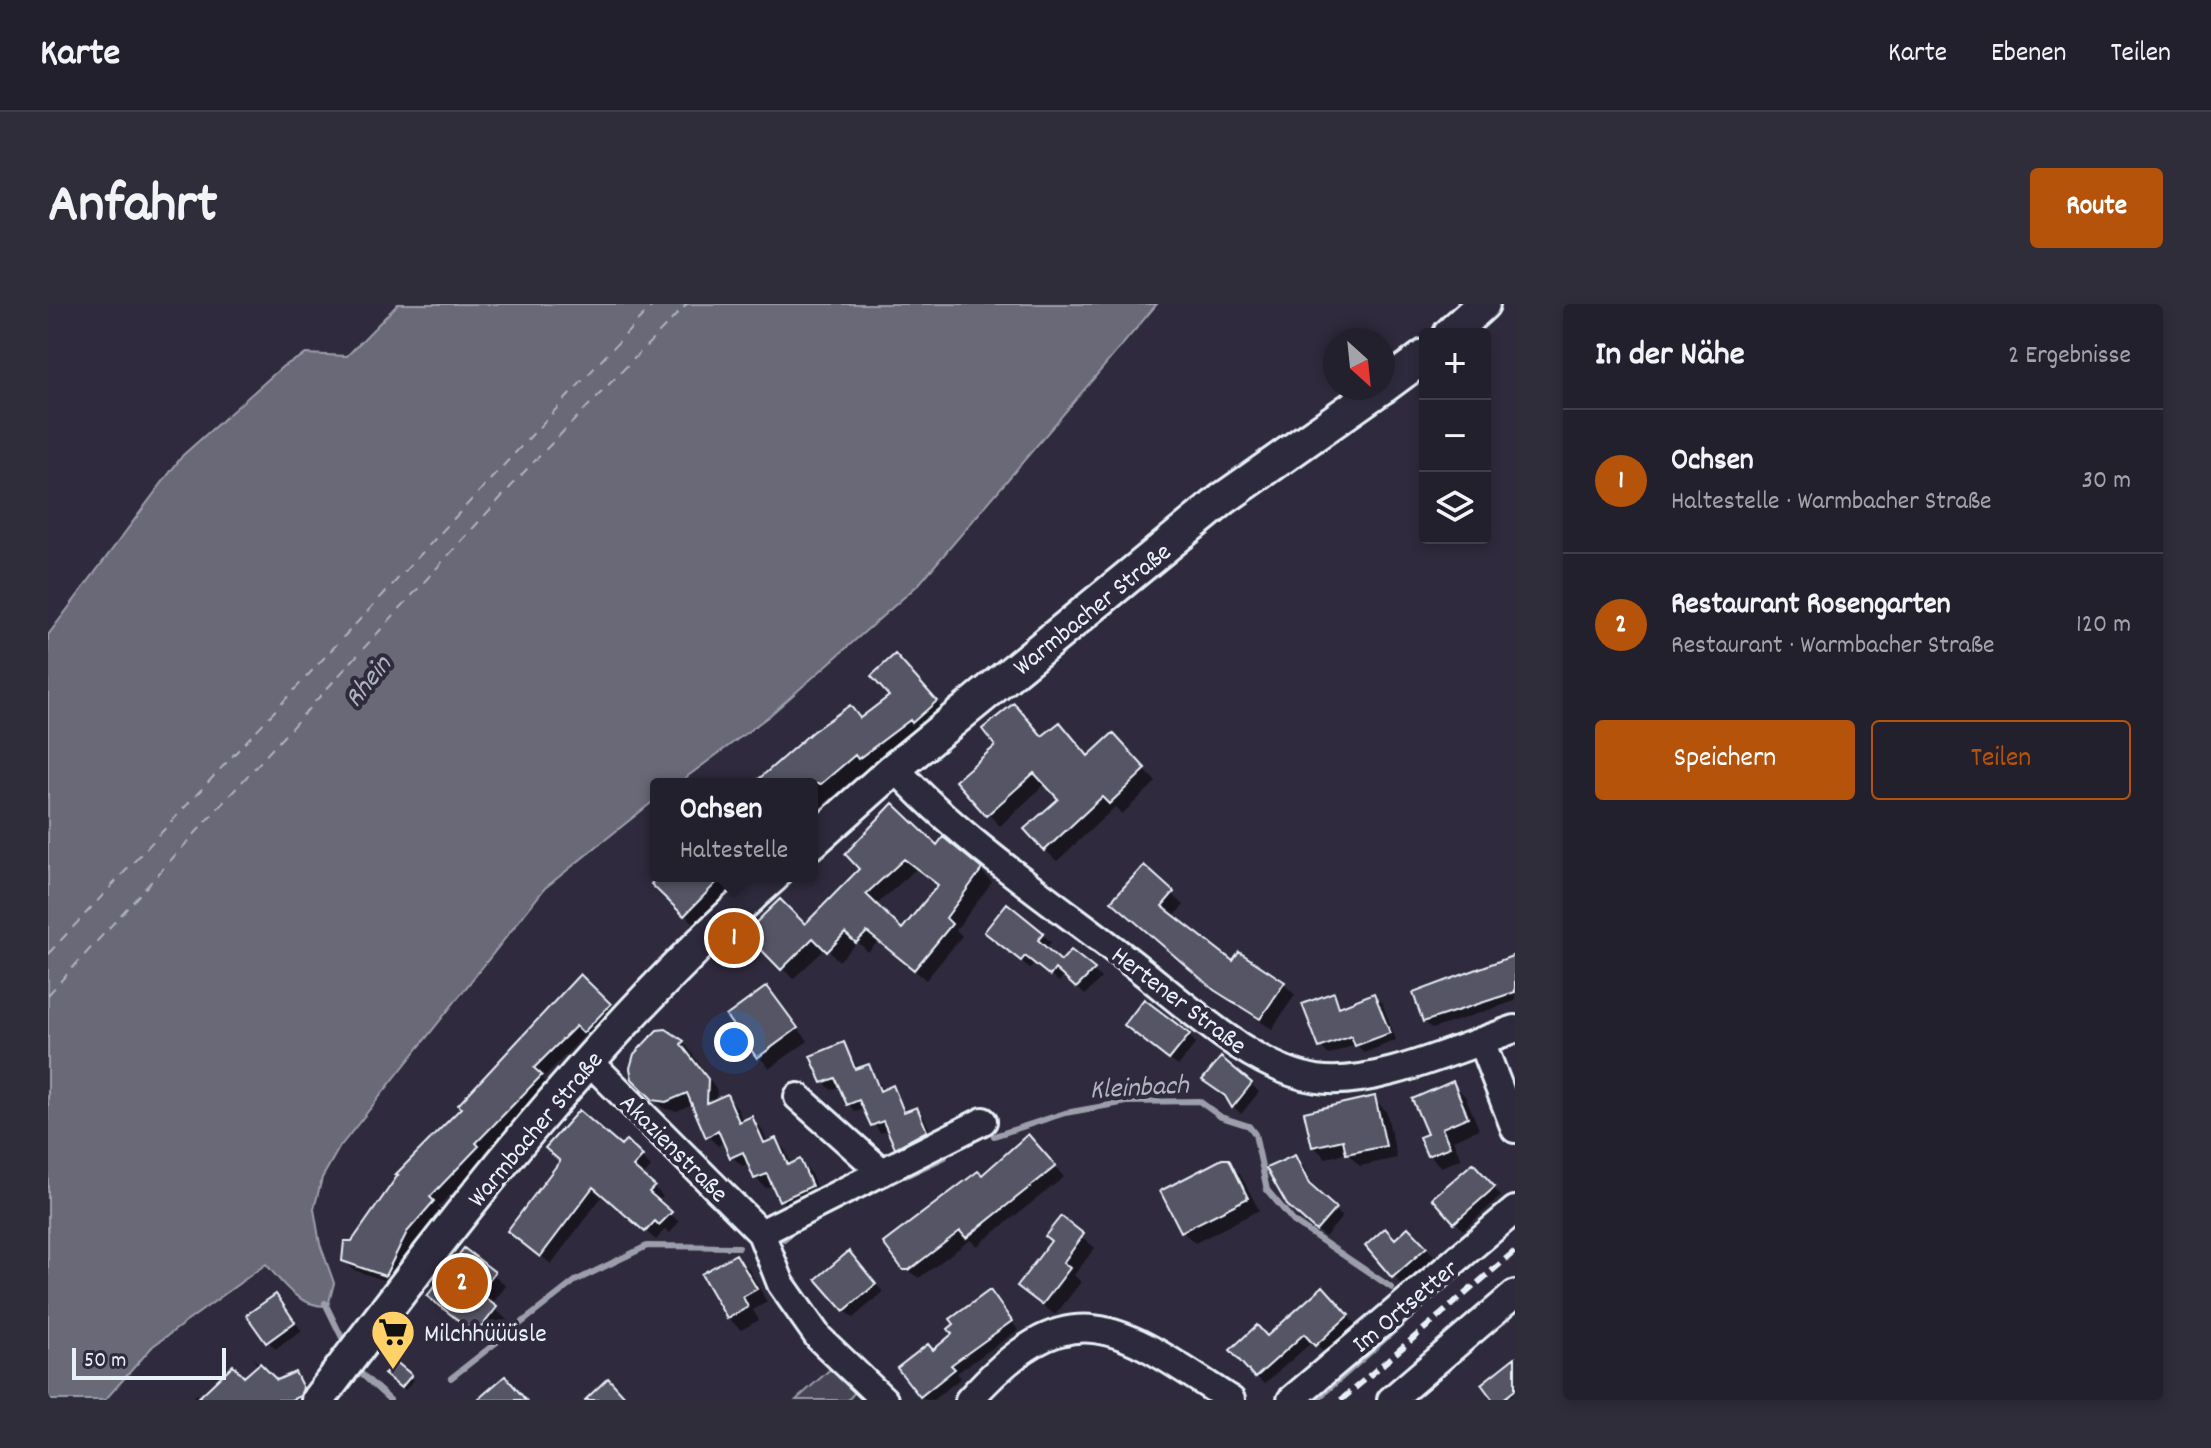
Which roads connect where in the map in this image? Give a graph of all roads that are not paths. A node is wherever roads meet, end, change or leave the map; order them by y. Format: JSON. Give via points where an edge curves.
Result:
{"nodes":[{"id":1,"x":1483,"y":304,"type":"edge"},
{"id":2,"x":1457,"y":328,"type":"edge"},
{"id":3,"x":1419,"y":360,"type":"edge"},
{"id":4,"x":1395,"y":378,"type":"edge"},
{"id":5,"x":1364,"y":400,"type":"edge"},
{"id":6,"x":895,"y":768,"type":"junction"},
{"id":7,"x":818,"y":837,"type":"edge"},
{"id":8,"x":767,"y":882,"type":"edge"},
{"id":9,"x":1515,"y":1029,"type":"edge"},
{"id":10,"x":1481,"y":1041,"type":"junction"},
{"id":11,"x":589,"y":1061,"type":"junction"},
{"id":12,"x":798,"y":1097,"type":"dead end"},
{"id":13,"x":983,"y":1121,"type":"dead end"},
{"id":14,"x":1515,"y":1129,"type":"edge"},
{"id":15,"x":882,"y":1172,"type":"junction"},
{"id":16,"x":1515,"y":1210,"type":"edge"},
{"id":17,"x":761,"y":1233,"type":"junction"},
{"id":18,"x":1515,"y":1294,"type":"edge"},
{"id":19,"x":318,"y":1400,"type":"edge"},
{"id":20,"x":884,"y":1400,"type":"edge"},
{"id":21,"x":969,"y":1400,"type":"edge"},
{"id":22,"x":1231,"y":1400,"type":"edge"},
{"id":23,"x":1291,"y":1400,"type":"edge"},
{"id":24,"x":1391,"y":1400,"type":"edge"}],
"edges":[{"from":1,"to":2,"type":"main road"},
{"from":3,"to":4,"type":"main road","name":"Warmbacher Straße"},
{"from":5,"to":6,"type":"main road","name":"Warmbacher Straße","via":[[1223,499]]},
{"from":6,"to":7,"type":"main road","name":"Warmbacher Straße"},
{"from":6,"to":10,"type":"street","name":"Hertener Straße","via":[[980,848],[1235,1041],[1289,1073],[1317,1080],[1365,1079]]},
{"from":8,"to":11,"type":"main road","name":"Warmbacher Straße"},
{"from":9,"to":10,"type":"street","name":"Hertener Straße"},
{"from":10,"to":14,"type":"street"},
{"from":11,"to":17,"type":"street","name":"Akazienstraße"},
{"from":11,"to":19,"type":"main road","name":"Warmbacher Straße","via":[[497,1167]]},
{"from":12,"to":15,"type":"street"},
{"from":13,"to":15,"type":"street"},
{"from":15,"to":17,"type":"street"},
{"from":16,"to":23,"type":"street","name":"Im Ortsetter"},
{"from":17,"to":20,"type":"street","name":"Akazienstraße","via":[[781,1284],[819,1338]]},
{"from":18,"to":24,"type":"street"},
{"from":21,"to":22,"type":"street","via":[[1039,1338],[1076,1327],[1124,1334]]}]}
